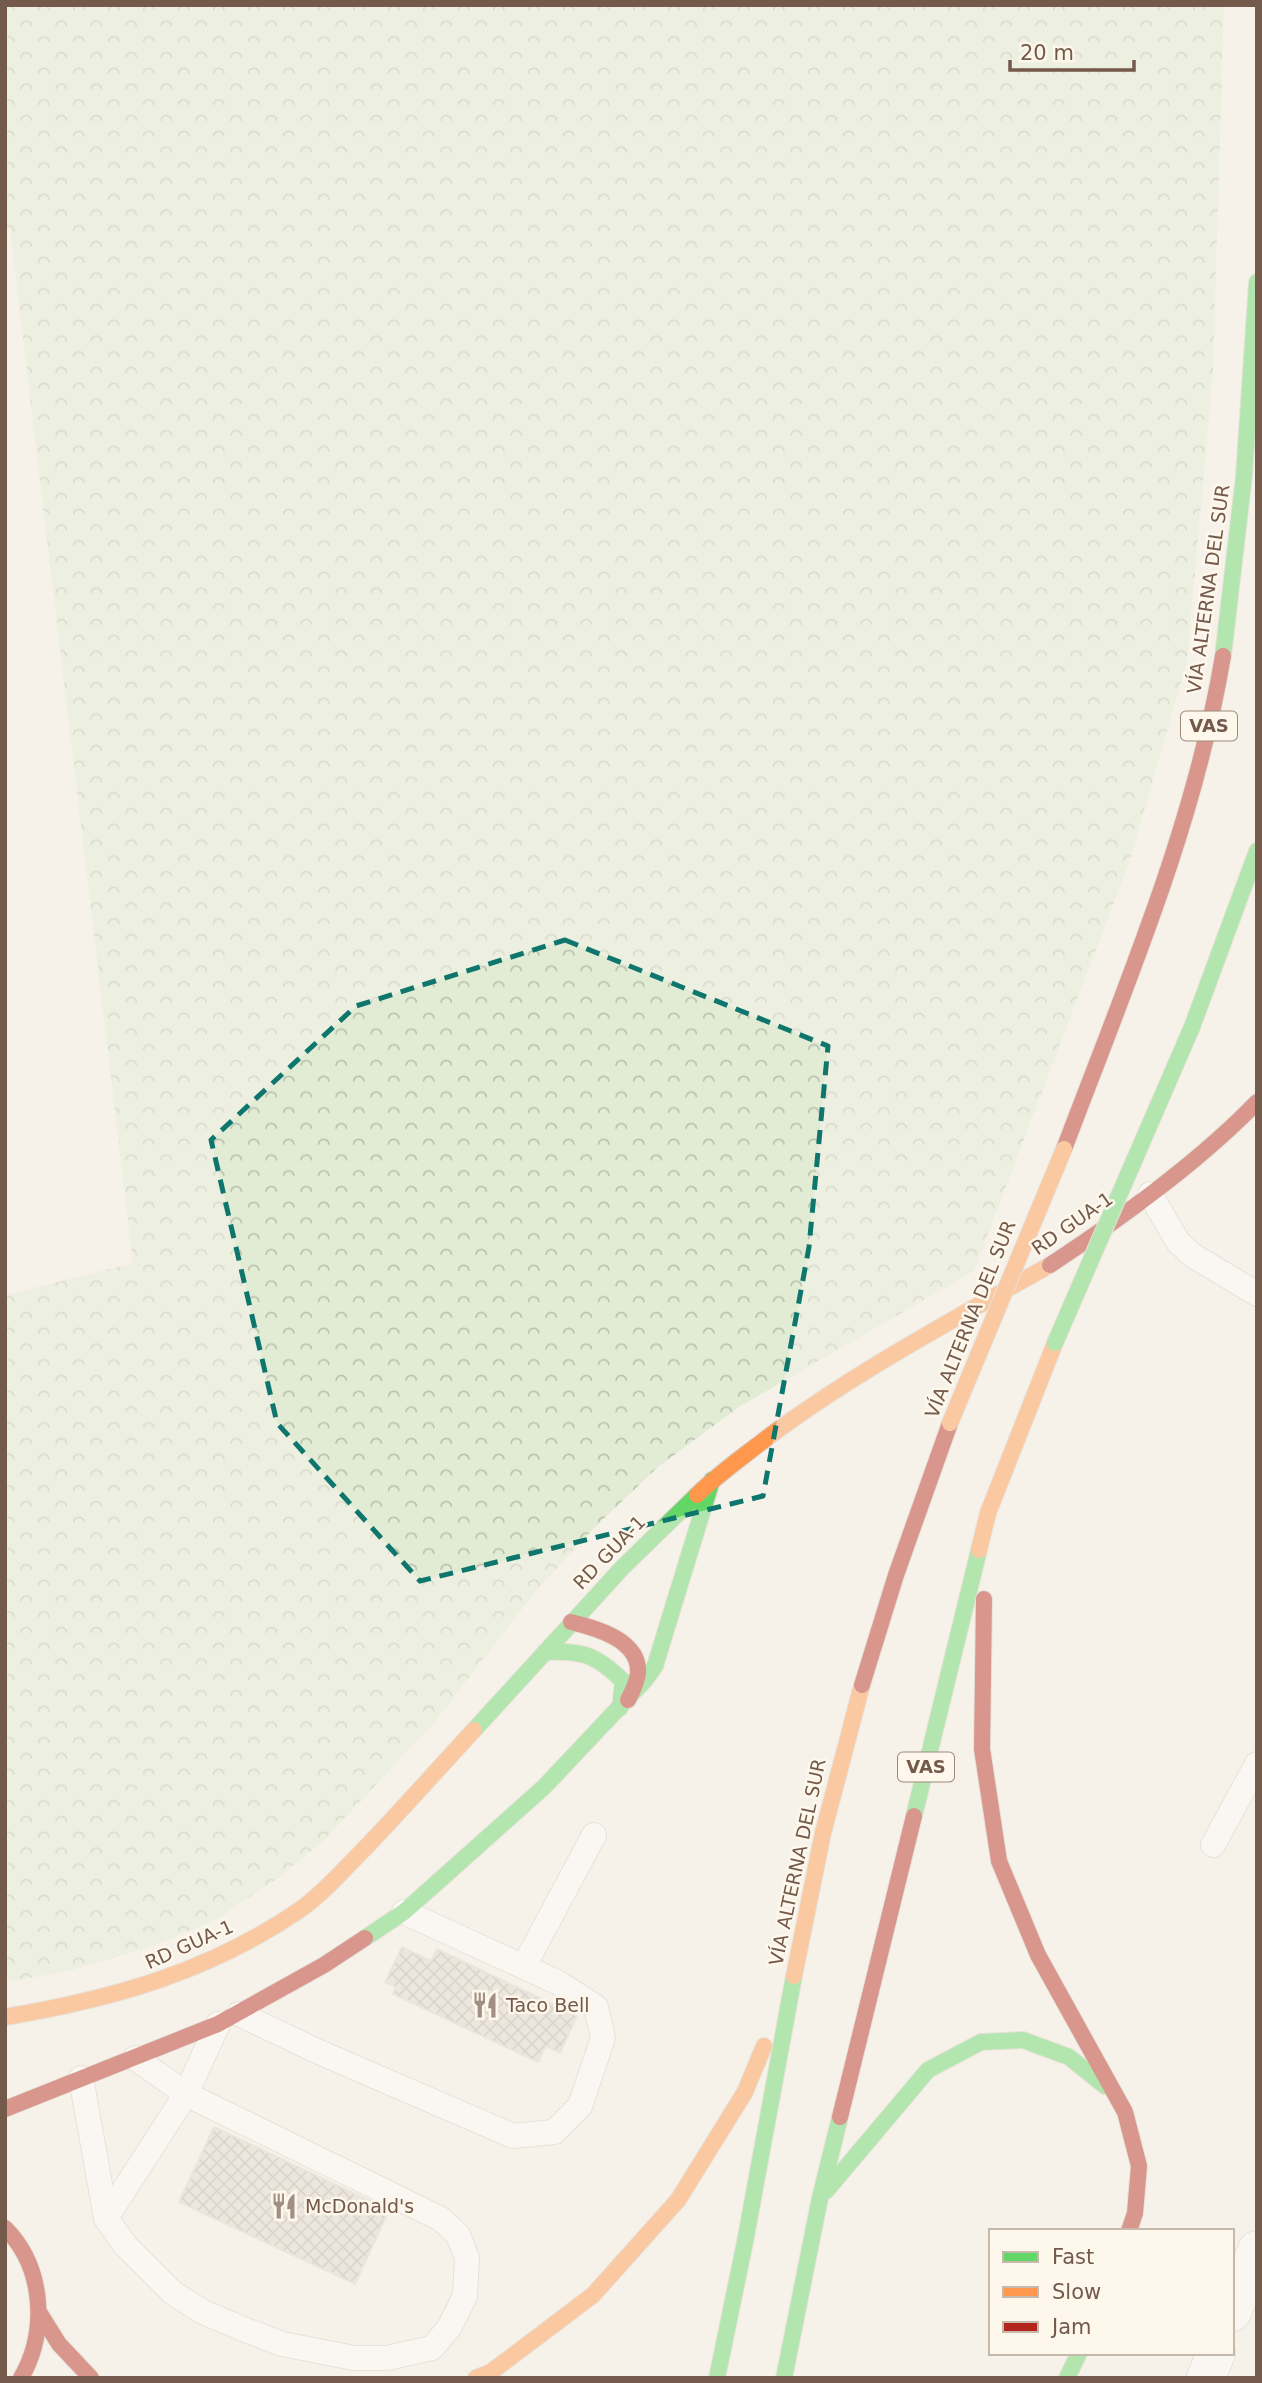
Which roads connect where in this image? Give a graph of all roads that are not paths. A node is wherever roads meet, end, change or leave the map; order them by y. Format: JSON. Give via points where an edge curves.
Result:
{"nodes":[{"id":1,"x":1257,"y":282,"type":"edge"},
{"id":2,"x":1257,"y":851,"type":"edge"},
{"id":3,"x":1257,"y":1102,"type":"edge"},
{"id":4,"x":1150,"y":1194,"type":"junction"},
{"id":5,"x":1257,"y":1294,"type":"edge"},
{"id":6,"x":712,"y":1480,"type":"junction"},
{"id":7,"x":988,"y":1513,"type":"junction"},
{"id":8,"x":668,"y":1522,"type":"junction"},
{"id":9,"x":660,"y":1556,"type":"dead end"},
{"id":10,"x":652,"y":1618,"type":"dead end"},
{"id":11,"x":571,"y":1622,"type":"junction"},
{"id":12,"x":545,"y":1651,"type":"junction"},
{"id":13,"x":655,"y":1666,"type":"junction"},
{"id":14,"x":624,"y":1705,"type":"junction"},
{"id":15,"x":1257,"y":1764,"type":"edge"},
{"id":16,"x":594,"y":1835,"type":"dead end"},
{"id":17,"x":1213,"y":1845,"type":"dead end"},
{"id":18,"x":404,"y":1912,"type":"junction"},
{"id":19,"x":524,"y":1966,"type":"junction"},
{"id":20,"x":794,"y":1973,"type":"junction"},
{"id":21,"x":5,"y":2017,"type":"edge"},
{"id":22,"x":228,"y":2019,"type":"junction"},
{"id":23,"x":135,"y":2058,"type":"junction"},
{"id":24,"x":81,"y":2078,"type":"junction"},
{"id":25,"x":186,"y":2094,"type":"junction"},
{"id":26,"x":1115,"y":2094,"type":"junction"},
{"id":27,"x":5,"y":2109,"type":"edge"},
{"id":28,"x":820,"y":2198,"type":"junction"},
{"id":29,"x":106,"y":2218,"type":"junction"},
{"id":30,"x":5,"y":2228,"type":"edge"},
{"id":31,"x":1130,"y":2229,"type":"edge"},
{"id":32,"x":1257,"y":2250,"type":"edge"},
{"id":33,"x":1234,"y":2307,"type":"edge"},
{"id":34,"x":39,"y":2312,"type":"junction"},
{"id":35,"x":1078,"y":2355,"type":"edge"},
{"id":36,"x":1215,"y":2355,"type":"edge"},
{"id":37,"x":20,"y":2378,"type":"edge"},
{"id":38,"x":91,"y":2378,"type":"edge"},
{"id":39,"x":476,"y":2378,"type":"edge"},
{"id":40,"x":717,"y":2378,"type":"edge"},
{"id":41,"x":784,"y":2378,"type":"edge"},
{"id":42,"x":1067,"y":2378,"type":"edge"},
{"id":43,"x":1206,"y":2378,"type":"edge"}],
"edges":[{"from":1,"to":20,"type":"main road","name":"VÍA ALTERNA DEL SUR","number":"VAS","bridge":true,"via":[[1244,485],[1222,669],[1201,760],[1168,871],[901,1557],[823,1832]]},
{"from":2,"to":7,"type":"main road","number":"VAS","bridge":true,"via":[[1192,1027],[1055,1343]]},
{"from":3,"to":4,"type":"main road","name":"RD GUA-1"},
{"from":4,"to":5,"type":"lane","via":[[1178,1242]]},
{"from":4,"to":6,"type":"main road","name":"RD GUA-1","via":[[1052,1264],[809,1406]]},
{"from":6,"to":8,"type":"main road","name":"RD GUA-1"},
{"from":6,"to":13,"type":"main road"},
{"from":7,"to":26,"type":"main road","via":[[982,1749],[999,1861],[1038,1955]]},
{"from":7,"to":28,"type":"main road","number":"VAS"},
{"from":8,"to":9,"type":"main road"},
{"from":8,"to":11,"type":"main road","name":"RD GUA-1"},
{"from":10,"to":13,"type":"main road"},
{"from":11,"to":12,"type":"main road","name":"RD GUA-1"},
{"from":11,"to":14,"type":"main road","via":[[615,1637],[633,1652],[639,1672]]},
{"from":12,"to":14,"type":"main road","via":[[574,1650],[602,1660],[622,1681]]},
{"from":12,"to":21,"type":"main road","name":"RD GUA-1","via":[[363,1850],[302,1908],[225,1955],[153,1984],[72,2006]]},
{"from":13,"to":14,"type":"main road"},
{"from":14,"to":18,"type":"main road","via":[[544,1787]]},
{"from":15,"to":17,"type":"lane"},
{"from":16,"to":19,"type":"lane"},
{"from":18,"to":19,"type":"lane"},
{"from":18,"to":22,"type":"main road","via":[[324,1965]]},
{"from":19,"to":22,"type":"lane","via":[[596,2007],[603,2038],[580,2106],[554,2132],[513,2136],[318,2052]]},
{"from":20,"to":39,"type":"main road","via":[[746,2092],[678,2200],[593,2295]]},
{"from":20,"to":40,"type":"main road","name":"VÍA ALTERNA DEL SUR","number":"VAS"},
{"from":22,"to":23,"type":"main road"},
{"from":22,"to":25,"type":"lane"},
{"from":23,"to":24,"type":"main road"},
{"from":23,"to":25,"type":"lane"},
{"from":24,"to":27,"type":"main road"},
{"from":24,"to":29,"type":"lane"},
{"from":25,"to":29,"type":"lane"},
{"from":25,"to":29,"type":"lane","via":[[441,2219],[458,2235],[467,2258],[465,2296],[449,2328],[432,2348],[387,2358],[354,2358],[282,2344],[203,2312],[173,2293],[148,2271]]},
{"from":26,"to":28,"type":"main road","via":[[1069,2057],[1023,2040],[981,2042],[928,2070]]},
{"from":26,"to":31,"type":"main road","via":[[1125,2112],[1139,2166]]},
{"from":28,"to":41,"type":"main road","number":"VAS"},
{"from":30,"to":34,"type":"main road","via":[[32,2271]]},
{"from":32,"to":33,"type":"street"},
{"from":34,"to":37,"type":"main road","via":[[35,2343]]},
{"from":34,"to":38,"type":"main road","via":[[59,2344]]},
{"from":35,"to":42,"type":"main road"},
{"from":36,"to":43,"type":"street"}]}
